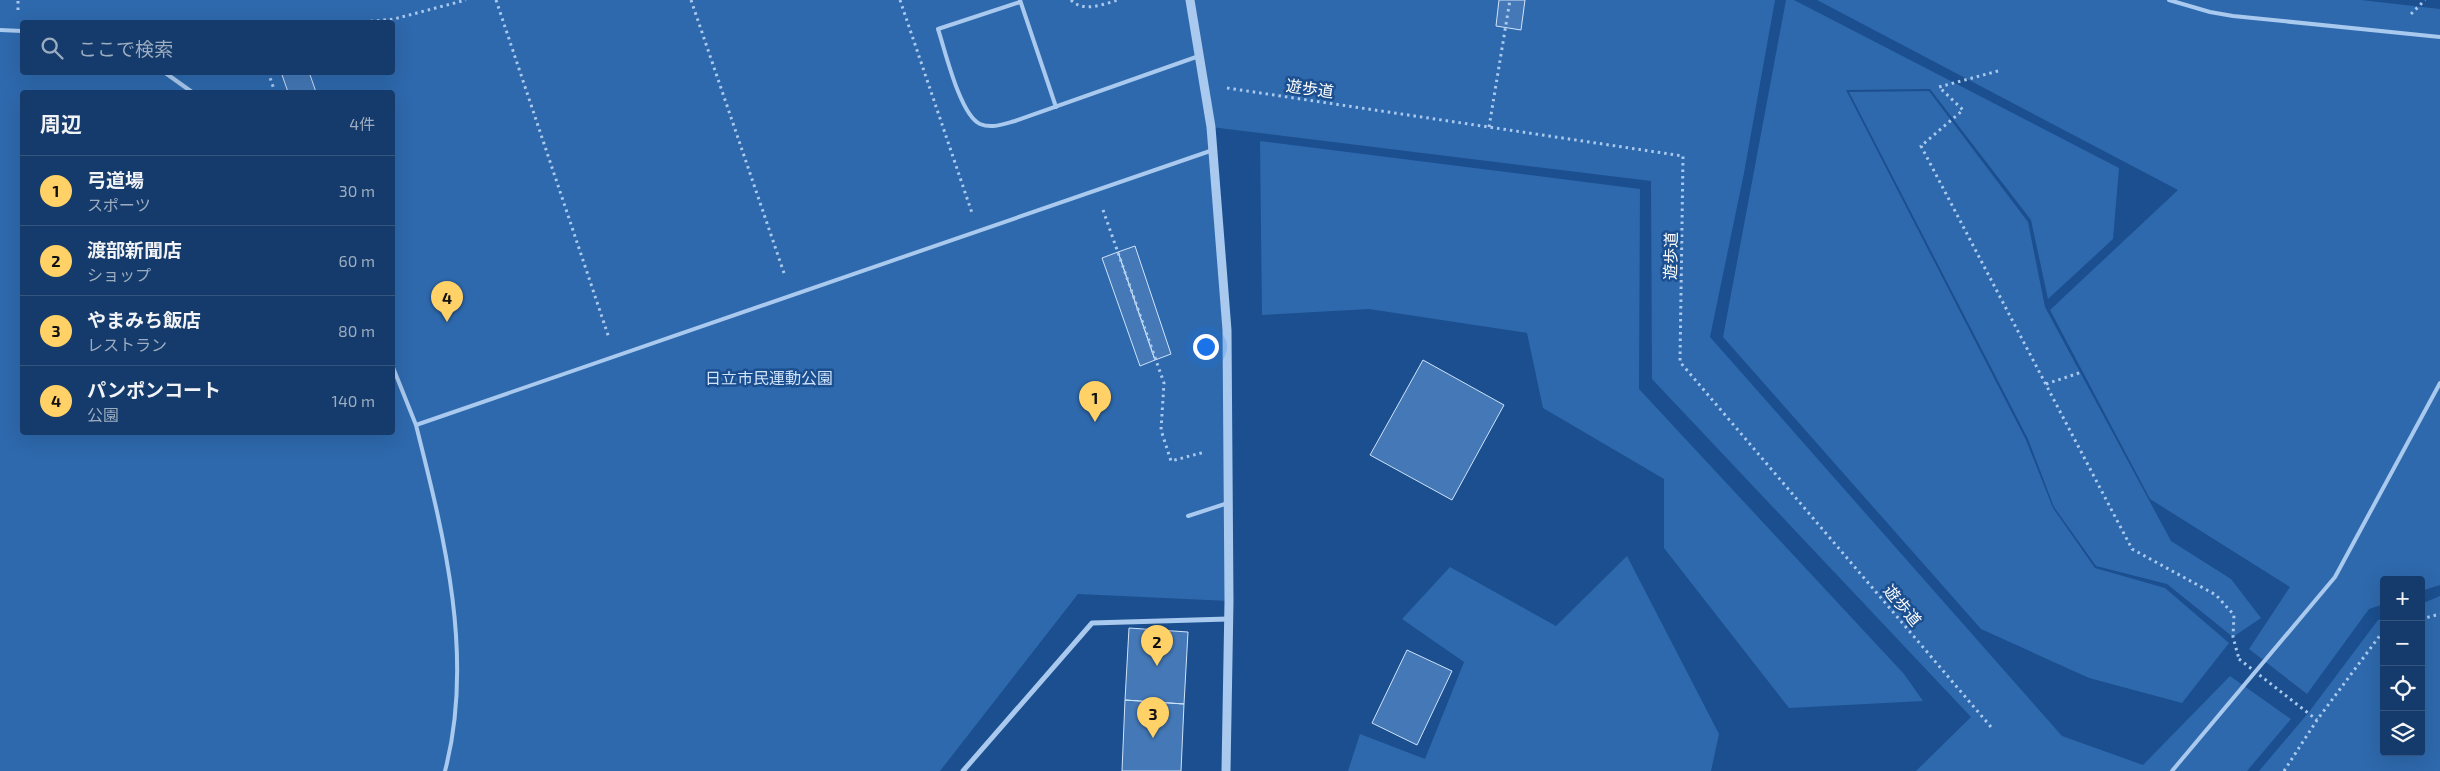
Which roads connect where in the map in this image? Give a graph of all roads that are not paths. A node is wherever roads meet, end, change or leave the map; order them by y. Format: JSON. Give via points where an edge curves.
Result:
{"nodes":[{"id":1,"x":1190,"y":0,"type":"edge"},
{"id":2,"x":2169,"y":0,"type":"edge"},
{"id":3,"x":1020,"y":1,"type":"edge"},
{"id":4,"x":0,"y":30,"type":"edge"},
{"id":5,"x":20,"y":31,"type":"edge"},
{"id":6,"x":2440,"y":37,"type":"edge"},
{"id":7,"x":1200,"y":56,"type":"junction"},
{"id":8,"x":168,"y":75,"type":"edge"},
{"id":9,"x":189,"y":90,"type":"edge"},
{"id":10,"x":1056,"y":107,"type":"junction"},
{"id":11,"x":1212,"y":150,"type":"junction"},
{"id":12,"x":395,"y":373,"type":"edge"},
{"id":13,"x":2440,"y":383,"type":"edge"},
{"id":14,"x":416,"y":425,"type":"junction"},
{"id":15,"x":1228,"y":503,"type":"junction"},
{"id":16,"x":1188,"y":516,"type":"dead end"},
{"id":17,"x":1228,"y":619,"type":"junction"},
{"id":18,"x":445,"y":771,"type":"edge"},
{"id":19,"x":963,"y":771,"type":"edge"},
{"id":20,"x":1226,"y":771,"type":"edge"},
{"id":21,"x":2172,"y":771,"type":"edge"}],
"edges":[{"from":1,"to":7,"type":"street"},
{"from":2,"to":6,"type":"lane","via":[[2233,16]]},
{"from":3,"to":10,"type":"lane"},
{"from":3,"to":10,"type":"lane","via":[[938,29],[963,102],[969,115],[980,124],[996,126]]},
{"from":4,"to":5,"type":"lane"},
{"from":7,"to":10,"type":"lane"},
{"from":7,"to":11,"type":"street"},
{"from":8,"to":9,"type":"lane"},
{"from":11,"to":14,"type":"lane"},
{"from":11,"to":15,"type":"street","via":[[1227,330]]},
{"from":12,"to":14,"type":"lane"},
{"from":13,"to":21,"type":"lane","via":[[2334,577]]},
{"from":14,"to":18,"type":"lane","via":[[437,511],[453,601],[457,668],[454,717]]},
{"from":15,"to":16,"type":"lane"},
{"from":15,"to":17,"type":"street"},
{"from":17,"to":19,"type":"street","via":[[1092,623]]},
{"from":17,"to":20,"type":"street"}]}
